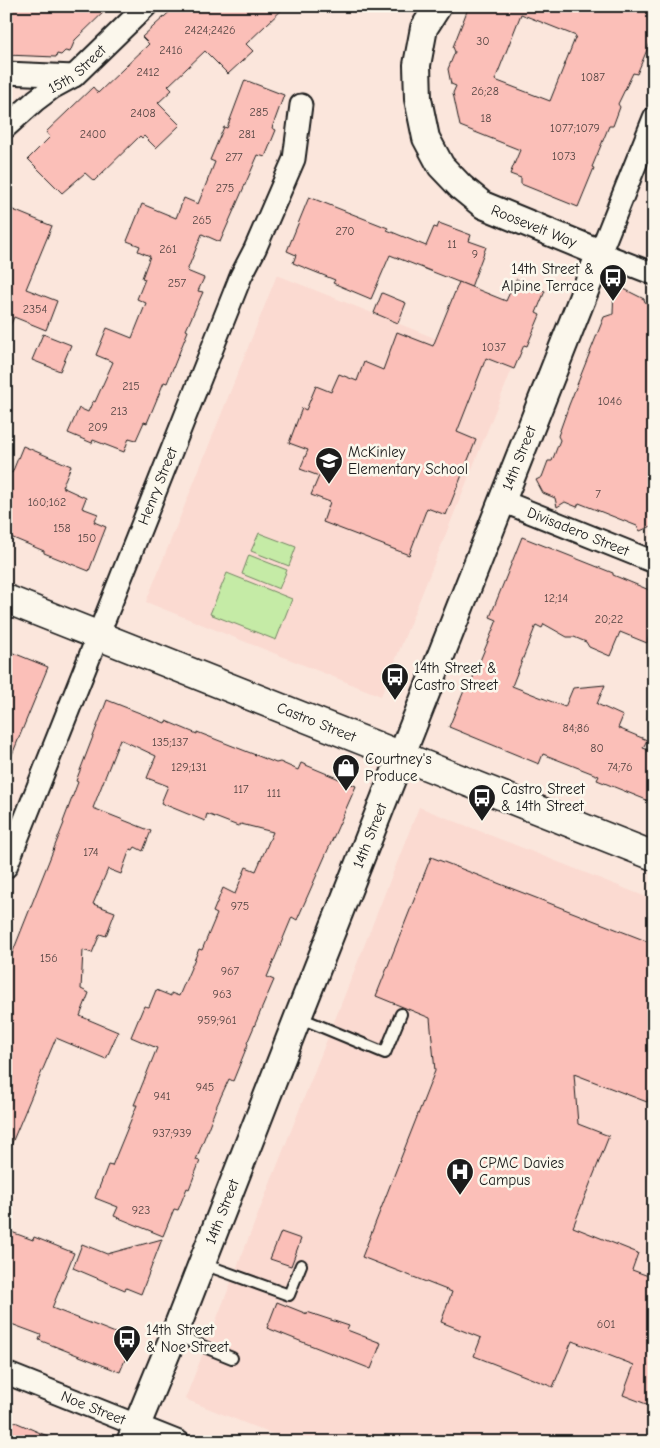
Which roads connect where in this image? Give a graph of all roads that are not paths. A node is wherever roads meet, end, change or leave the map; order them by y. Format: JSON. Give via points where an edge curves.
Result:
{"nodes":[{"id":1,"x":146,"y":6,"type":"edge"},
{"id":2,"x":438,"y":6,"type":"edge"},
{"id":3,"x":6,"y":74,"type":"edge"},
{"id":4,"x":74,"y":76,"type":"junction"},
{"id":5,"x":301,"y":105,"type":"dead end"},
{"id":6,"x":654,"y":118,"type":"edge"},
{"id":7,"x":6,"y":127,"type":"edge"},
{"id":8,"x":600,"y":253,"type":"junction"},
{"id":9,"x":654,"y":274,"type":"edge"},
{"id":10,"x":502,"y":501,"type":"junction"},
{"id":11,"x":654,"y":562,"type":"edge"},
{"id":12,"x":6,"y":599,"type":"edge"},
{"id":13,"x":98,"y":636,"type":"junction"},
{"id":14,"x":402,"y":756,"type":"junction"},
{"id":15,"x":654,"y":856,"type":"edge"},
{"id":16,"x":6,"y":867,"type":"edge"},
{"id":17,"x":401,"y":1014,"type":"dead end"},
{"id":18,"x":298,"y":1017,"type":"junction"},
{"id":19,"x":202,"y":1263,"type":"junction"},
{"id":20,"x":301,"y":1265,"type":"dead end"},
{"id":21,"x":174,"y":1335,"type":"junction"},
{"id":22,"x":232,"y":1358,"type":"dead end"},
{"id":23,"x":6,"y":1373,"type":"edge"},
{"id":24,"x":134,"y":1433,"type":"edge"},
{"id":25,"x":179,"y":1442,"type":"edge"}],
"edges":[{"from":1,"to":4,"type":"street","name":"15th Street"},
{"from":2,"to":8,"type":"street","name":"Roosevelt Way","via":[[424,28],[417,65],[418,99],[426,138],[441,166],[483,205]]},
{"from":3,"to":4,"type":"street"},
{"from":4,"to":7,"type":"street","name":"15th Street","via":[[36,100]]},
{"from":5,"to":13,"type":"street","name":"Henry Street","via":[[294,158],[241,276]]},
{"from":6,"to":8,"type":"street","name":"14th Street"},
{"from":8,"to":9,"type":"street"},
{"from":8,"to":10,"type":"street","name":"14th Street"},
{"from":10,"to":11,"type":"street","name":"Divisadero Street"},
{"from":10,"to":14,"type":"street","name":"14th Street"},
{"from":12,"to":13,"type":"main road","name":"Castro Street"},
{"from":13,"to":14,"type":"main road","name":"Castro Street"},
{"from":13,"to":16,"type":"street","name":"Henry Street"},
{"from":14,"to":15,"type":"main road","name":"Castro Street"},
{"from":14,"to":18,"type":"street","name":"14th Street"},
{"from":17,"to":18,"type":"lane","via":[[385,1053]]},
{"from":18,"to":19,"type":"street","name":"14th Street"},
{"from":19,"to":20,"type":"lane","via":[[289,1295]]},
{"from":19,"to":21,"type":"street","name":"14th Street"},
{"from":21,"to":22,"type":"lane"},
{"from":21,"to":24,"type":"street","name":"14th Street"},
{"from":23,"to":24,"type":"street","name":"Noe Street"},
{"from":24,"to":25,"type":"street","name":"Noe Street"}]}
